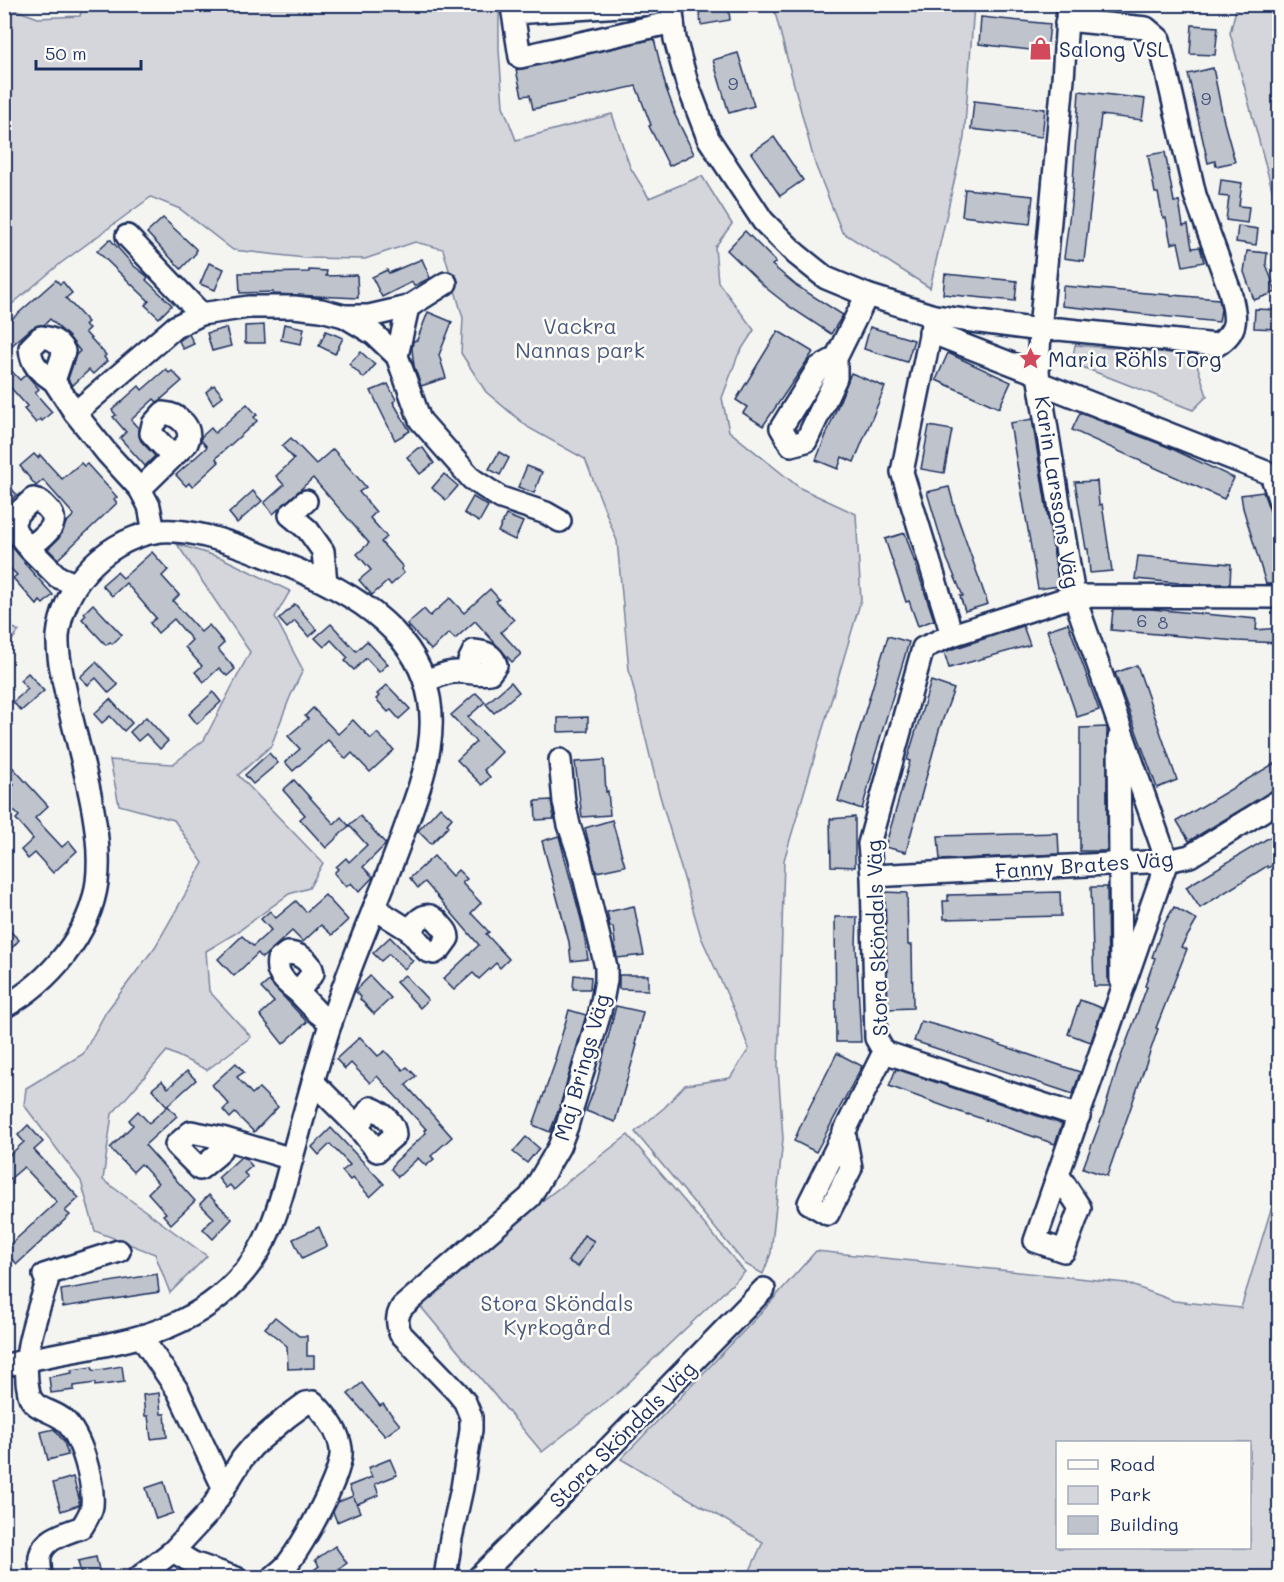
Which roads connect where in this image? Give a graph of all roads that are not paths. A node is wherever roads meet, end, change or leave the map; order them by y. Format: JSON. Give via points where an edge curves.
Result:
{"nodes":[{"id":1,"x":653,"y":4,"type":"edge"},
{"id":2,"x":672,"y":13,"type":"edge"},
{"id":3,"x":1067,"y":14,"type":"edge"},
{"id":4,"x":127,"y":236,"type":"dead end"},
{"id":5,"x":446,"y":283,"type":"dead end"},
{"id":6,"x":867,"y":295,"type":"junction"},
{"id":7,"x":408,"y":307,"type":"junction"},
{"id":8,"x":201,"y":314,"type":"junction"},
{"id":9,"x":345,"y":316,"type":"junction"},
{"id":10,"x":932,"y":324,"type":"junction"},
{"id":11,"x":1040,"y":330,"type":"junction"},
{"id":12,"x":397,"y":356,"type":"junction"},
{"id":13,"x":836,"y":358,"type":"dead end"},
{"id":14,"x":1039,"y":378,"type":"junction"},
{"id":15,"x":54,"y":381,"type":"dead end"},
{"id":16,"x":75,"y":413,"type":"junction"},
{"id":17,"x":172,"y":456,"type":"dead end"},
{"id":18,"x":140,"y":489,"type":"junction"},
{"id":19,"x":306,"y":501,"type":"dead end"},
{"id":20,"x":1280,"y":502,"type":"edge"},
{"id":21,"x":561,"y":521,"type":"dead end"},
{"id":22,"x":154,"y":532,"type":"junction"},
{"id":23,"x":30,"y":548,"type":"dead end"},
{"id":24,"x":326,"y":583,"type":"junction"},
{"id":25,"x":75,"y":584,"type":"junction"},
{"id":26,"x":1074,"y":596,"type":"junction"},
{"id":27,"x":1280,"y":597,"type":"edge"},
{"id":28,"x":952,"y":636,"type":"junction"},
{"id":29,"x":470,"y":672,"type":"dead end"},
{"id":30,"x":425,"y":681,"type":"junction"},
{"id":31,"x":1119,"y":722,"type":"junction"},
{"id":32,"x":561,"y":760,"type":"dead end"},
{"id":33,"x":1280,"y":800,"type":"edge"},
{"id":34,"x":1167,"y":861,"type":"junction"},
{"id":35,"x":1119,"y":864,"type":"junction"},
{"id":36,"x":872,"y":876,"type":"junction"},
{"id":37,"x":374,"y":908,"type":"junction"},
{"id":38,"x":409,"y":930,"type":"dead end"},
{"id":39,"x":298,"y":992,"type":"dead end"},
{"id":40,"x":1121,"y":994,"type":"junction"},
{"id":41,"x":4,"y":1007,"type":"edge"},
{"id":42,"x":331,"y":1023,"type":"junction"},
{"id":43,"x":884,"y":1052,"type":"junction"},
{"id":44,"x":313,"y":1082,"type":"junction"},
{"id":45,"x":1079,"y":1116,"type":"junction"},
{"id":46,"x":357,"y":1126,"type":"dead end"},
{"id":47,"x":844,"y":1131,"type":"dead end"},
{"id":48,"x":222,"y":1138,"type":"dead end"},
{"id":49,"x":292,"y":1159,"type":"junction"},
{"id":50,"x":1059,"y":1176,"type":"dead end"},
{"id":51,"x":119,"y":1251,"type":"dead end"},
{"id":52,"x":764,"y":1289,"type":"dead end"},
{"id":53,"x":142,"y":1338,"type":"junction"},
{"id":54,"x":25,"y":1360,"type":"junction"},
{"id":55,"x":4,"y":1366,"type":"edge"},
{"id":56,"x":224,"y":1489,"type":"junction"},
{"id":57,"x":173,"y":1551,"type":"junction"},
{"id":58,"x":41,"y":1578,"type":"edge"},
{"id":59,"x":138,"y":1578,"type":"edge"},
{"id":60,"x":236,"y":1578,"type":"edge"},
{"id":61,"x":272,"y":1578,"type":"edge"},
{"id":62,"x":444,"y":1578,"type":"edge"},
{"id":63,"x":478,"y":1578,"type":"edge"}],
"edges":[{"from":1,"to":2,"type":"street","via":[[513,13],[520,57]]},
{"from":2,"to":6,"type":"street","via":[[687,83],[708,138],[739,186],[763,220],[796,254],[826,278]]},
{"from":3,"to":11,"type":"street","name":"Karin Larssons Väg"},
{"from":3,"to":11,"type":"street","via":[[1077,21],[1146,28],[1159,39],[1195,195],[1230,291],[1235,325],[1228,338],[1217,345]]},
{"from":4,"to":8,"type":"street"},
{"from":5,"to":7,"type":"street"},
{"from":6,"to":10,"type":"street"},
{"from":6,"to":13,"type":"street"},
{"from":7,"to":9,"type":"street"},
{"from":7,"to":12,"type":"street"},
{"from":8,"to":9,"type":"street","via":[[249,307],[294,307]]},
{"from":8,"to":16,"type":"street","via":[[175,327]]},
{"from":9,"to":12,"type":"street","via":[[374,334]]},
{"from":10,"to":11,"type":"street"},
{"from":10,"to":14,"type":"street"},
{"from":10,"to":28,"type":"street","via":[[902,472]]},
{"from":11,"to":14,"type":"street","name":"Karin Larssons Väg"},
{"from":12,"to":21,"type":"street","via":[[420,420],[472,479],[501,498]]},
{"from":14,"to":20,"type":"street","via":[[1271,474]]},
{"from":14,"to":26,"type":"street","name":"Karin Larssons Väg"},
{"from":15,"to":16,"type":"street"},
{"from":16,"to":18,"type":"street"},
{"from":17,"to":18,"type":"street"},
{"from":18,"to":22,"type":"street","via":[[149,506]]},
{"from":19,"to":24,"type":"street","via":[[290,515],[308,530],[323,551]]},
{"from":22,"to":24,"type":"street","via":[[175,531],[231,544]]},
{"from":22,"to":25,"type":"street","via":[[114,548],[94,562]]},
{"from":23,"to":25,"type":"street","via":[[58,577]]},
{"from":24,"to":30,"type":"street","via":[[358,600],[399,634]]},
{"from":25,"to":41,"type":"street","via":[[58,635],[59,654],[95,821],[97,884],[90,910],[71,948],[46,976]]},
{"from":26,"to":27,"type":"street","name":"Stora Sköndals Väg"},
{"from":26,"to":28,"type":"street","name":"Stora Sköndals Väg"},
{"from":26,"to":31,"type":"street","name":"Karin Larssons Väg"},
{"from":28,"to":36,"type":"street","name":"Stora Sköndals Väg","via":[[923,648],[869,844]]},
{"from":29,"to":30,"type":"street","via":[[451,672]]},
{"from":30,"to":37,"type":"street","via":[[431,718],[430,745],[418,793]]},
{"from":31,"to":34,"type":"street","name":"Karin Larssons Väg"},
{"from":31,"to":35,"type":"street","name":"Karin Larssons Väg"},
{"from":32,"to":62,"type":"street","name":"Maj Brings Väg","via":[[566,813],[606,967],[600,1012],[576,1098],[559,1147],[530,1197],[398,1314],[400,1333],[465,1402],[471,1417]]},
{"from":33,"to":34,"type":"street","name":"Fanny Brates Väg","via":[[1190,856]]},
{"from":34,"to":35,"type":"street","name":"Fanny Brates Väg"},
{"from":34,"to":40,"type":"street","name":"Karin Larssons Väg"},
{"from":35,"to":36,"type":"street","name":"Fanny Brates Väg"},
{"from":35,"to":40,"type":"street","name":"Karin Larssons Väg"},
{"from":36,"to":43,"type":"street","name":"Stora Sköndals Väg","via":[[876,1038]]},
{"from":37,"to":38,"type":"street"},
{"from":37,"to":42,"type":"street"},
{"from":39,"to":42,"type":"street"},
{"from":40,"to":45,"type":"street","name":"Karin Larssons Väg"},
{"from":42,"to":44,"type":"street"},
{"from":43,"to":45,"type":"street"},
{"from":43,"to":47,"type":"street","name":"Stora Sköndals Väg"},
{"from":44,"to":46,"type":"street"},
{"from":44,"to":49,"type":"street"},
{"from":45,"to":50,"type":"street","name":"Karin Larssons Väg"},
{"from":48,"to":49,"type":"street"},
{"from":49,"to":53,"type":"street","via":[[275,1220],[259,1252],[237,1281],[207,1308]]},
{"from":51,"to":54,"type":"street","via":[[44,1275],[47,1282]]},
{"from":52,"to":63,"type":"street","name":"Stora Sköndals Väg"},
{"from":53,"to":54,"type":"street"},
{"from":53,"to":56,"type":"street","via":[[178,1391]]},
{"from":54,"to":55,"type":"street"},
{"from":54,"to":58,"type":"street","via":[[29,1395],[34,1404],[65,1420],[75,1433],[90,1478],[92,1507],[82,1527],[54,1538],[44,1547],[40,1557]]},
{"from":56,"to":57,"type":"street","via":[[210,1511]]},
{"from":56,"to":61,"type":"street","via":[[254,1446],[287,1417],[313,1402],[325,1414],[337,1434],[341,1460],[298,1550]]},
{"from":57,"to":59,"type":"street"},
{"from":57,"to":60,"type":"street","via":[[193,1563]]}]}
